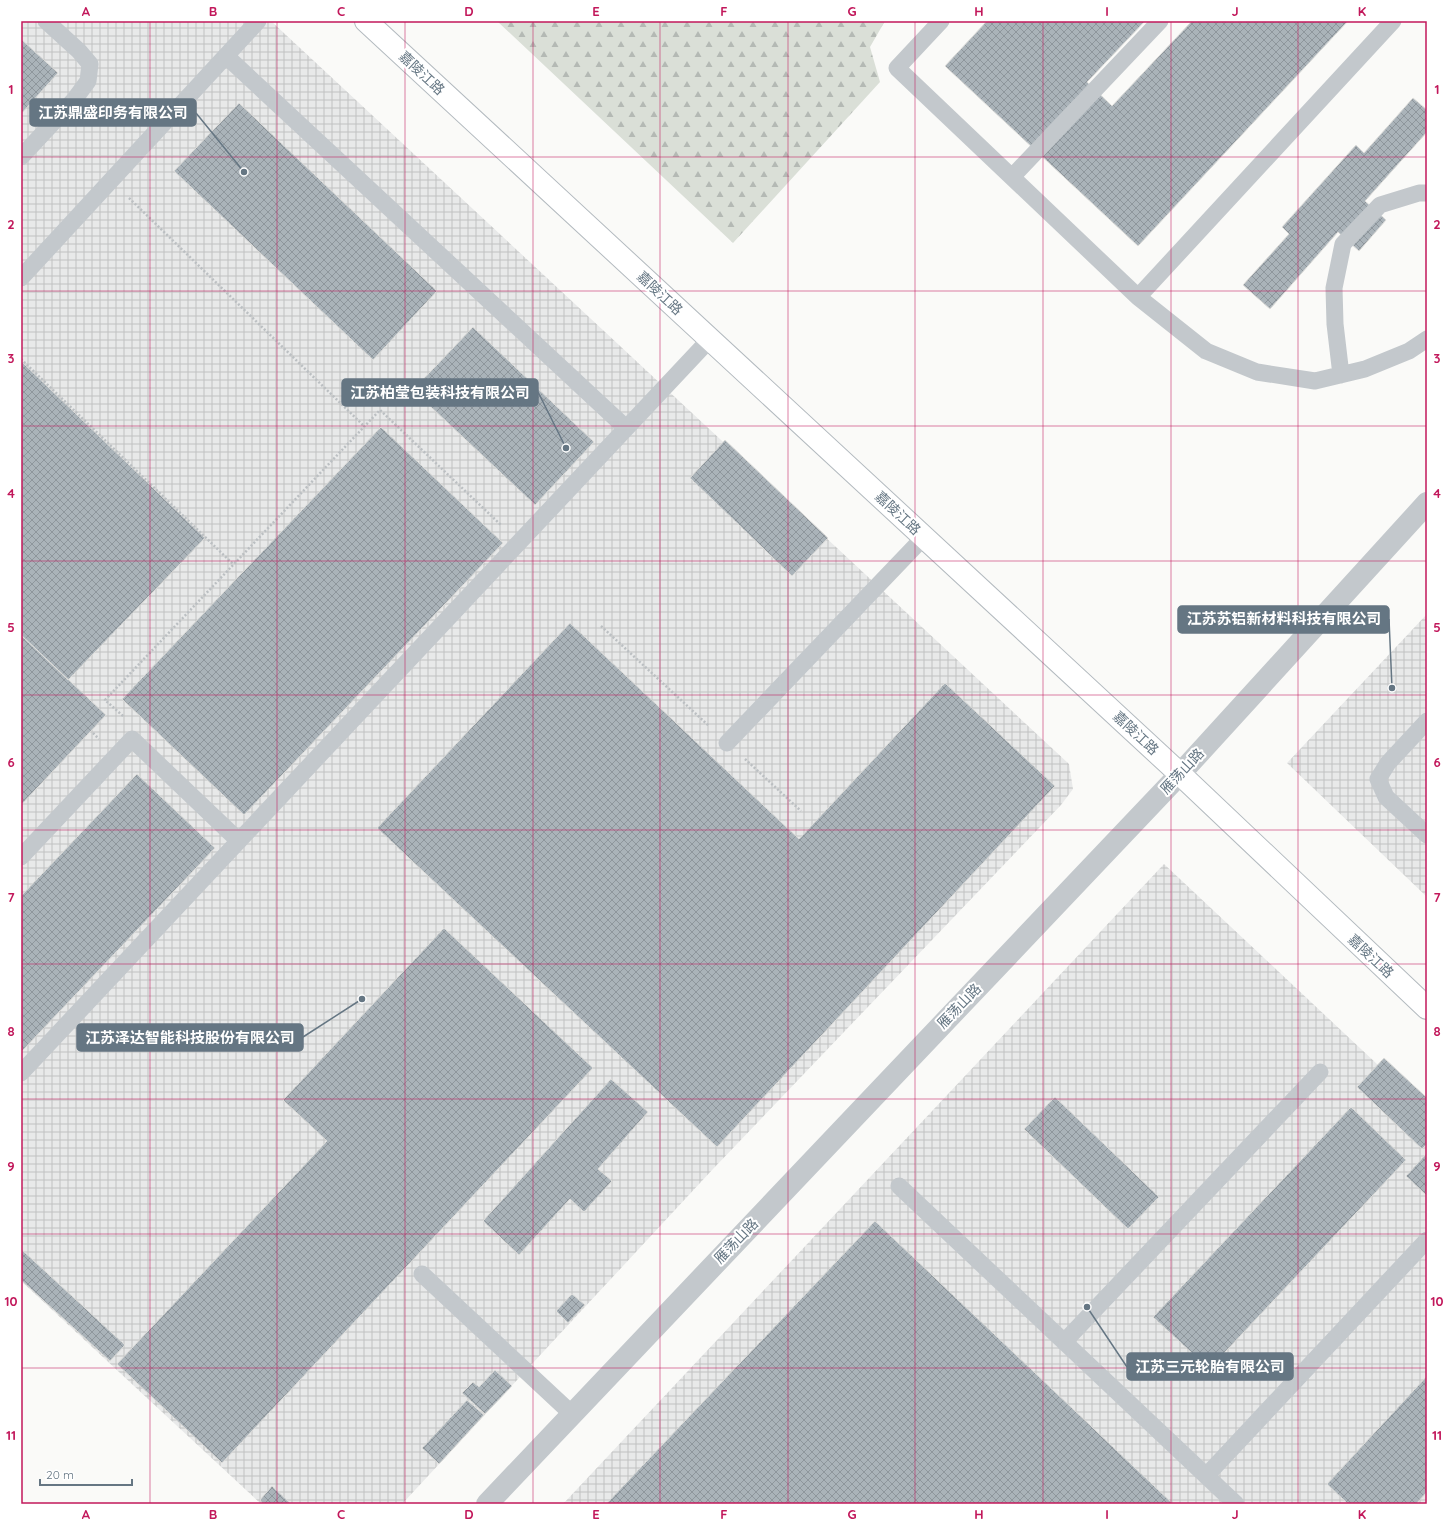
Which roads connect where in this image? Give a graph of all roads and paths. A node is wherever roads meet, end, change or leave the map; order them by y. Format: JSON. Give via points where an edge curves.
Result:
{"nodes":[{"id":1,"x":46,"y":21,"type":"edge"},
{"id":2,"x":258,"y":21,"type":"edge"},
{"id":3,"x":366,"y":21,"type":"edge"},
{"id":4,"x":941,"y":21,"type":"edge"},
{"id":5,"x":1160,"y":21,"type":"edge"},
{"id":6,"x":1393,"y":21,"type":"edge"},
{"id":7,"x":226,"y":56,"type":"junction"},
{"id":8,"x":21,"y":157,"type":"edge"},
{"id":9,"x":1012,"y":177,"type":"junction"},
{"id":10,"x":111,"y":181,"type":"junction"},
{"id":11,"x":1427,"y":193,"type":"edge"},
{"id":12,"x":21,"y":278,"type":"edge"},
{"id":13,"x":1138,"y":297,"type":"junction"},
{"id":14,"x":710,"y":339,"type":"junction"},
{"id":15,"x":1427,"y":339,"type":"edge"},
{"id":16,"x":21,"y":359,"type":"edge"},
{"id":17,"x":1341,"y":375,"type":"junction"},
{"id":18,"x":364,"y":426,"type":"junction"},
{"id":19,"x":626,"y":428,"type":"junction"},
{"id":20,"x":1427,"y":503,"type":"edge"},
{"id":21,"x":924,"y":537,"type":"junction"},
{"id":22,"x":519,"y":542,"type":"junction"},
{"id":23,"x":233,"y":564,"type":"junction"},
{"id":24,"x":601,"y":626,"type":"dead end"},
{"id":25,"x":1427,"y":721,"type":"edge"},
{"id":26,"x":132,"y":739,"type":"junction"},
{"id":27,"x":727,"y":743,"type":"junction"},
{"id":28,"x":1180,"y":774,"type":"junction"},
{"id":29,"x":801,"y":811,"type":"dead end"},
{"id":30,"x":1427,"y":835,"type":"edge"},
{"id":31,"x":239,"y":841,"type":"junction"},
{"id":32,"x":21,"y":858,"type":"edge"},
{"id":33,"x":1427,"y":1008,"type":"edge"},
{"id":34,"x":1320,"y":1072,"type":"dead end"},
{"id":35,"x":21,"y":1073,"type":"edge"},
{"id":36,"x":899,"y":1186,"type":"dead end"},
{"id":37,"x":1427,"y":1240,"type":"edge"},
{"id":38,"x":422,"y":1274,"type":"dead end"},
{"id":39,"x":1064,"y":1342,"type":"junction"},
{"id":40,"x":572,"y":1414,"type":"junction"},
{"id":41,"x":1206,"y":1476,"type":"junction"},
{"id":42,"x":486,"y":1504,"type":"edge"},
{"id":43,"x":1236,"y":1504,"type":"edge"}],
"edges":[{"from":1,"to":8,"type":"lane","via":[[90,64],[88,81],[74,100]]},
{"from":2,"to":7,"type":"lane"},
{"from":3,"to":14,"type":"street","name":"嘉陵江路"},
{"from":4,"to":9,"type":"lane","via":[[897,68]]},
{"from":5,"to":9,"type":"lane"},
{"from":6,"to":13,"type":"lane"},
{"from":7,"to":10,"type":"lane"},
{"from":7,"to":19,"type":"lane"},
{"from":9,"to":13,"type":"lane"},
{"from":10,"to":12,"type":"lane"},
{"from":10,"to":18,"type":"path"},
{"from":11,"to":17,"type":"lane","via":[[1380,205],[1343,244],[1334,288]]},
{"from":13,"to":17,"type":"lane","via":[[1206,351],[1257,372],[1315,381]]},
{"from":14,"to":19,"type":"lane"},
{"from":14,"to":21,"type":"street","name":"嘉陵江路"},
{"from":15,"to":17,"type":"lane","via":[[1366,369]]},
{"from":16,"to":23,"type":"path"},
{"from":18,"to":22,"type":"path","via":[[380,410]]},
{"from":18,"to":23,"type":"path"},
{"from":19,"to":22,"type":"lane"},
{"from":20,"to":28,"type":"street","name":"雁荡山路"},
{"from":21,"to":27,"type":"lane"},
{"from":21,"to":28,"type":"street","name":"嘉陵江路"},
{"from":22,"to":31,"type":"lane"},
{"from":23,"to":26,"type":"path","via":[[105,700],[139,732]]},
{"from":24,"to":27,"type":"path"},
{"from":25,"to":30,"type":"lane","via":[[1388,763],[1378,779],[1386,797]]},
{"from":26,"to":31,"type":"lane"},
{"from":26,"to":32,"type":"lane"},
{"from":27,"to":29,"type":"path"},
{"from":28,"to":33,"type":"street","name":"嘉陵江路"},
{"from":28,"to":40,"type":"street","name":"雁荡山路"},
{"from":31,"to":35,"type":"lane"},
{"from":34,"to":39,"type":"lane"},
{"from":36,"to":39,"type":"lane"},
{"from":37,"to":41,"type":"lane"},
{"from":38,"to":40,"type":"lane"},
{"from":39,"to":41,"type":"lane"},
{"from":40,"to":42,"type":"street","name":"雁荡山路"},
{"from":41,"to":43,"type":"lane"}]}
